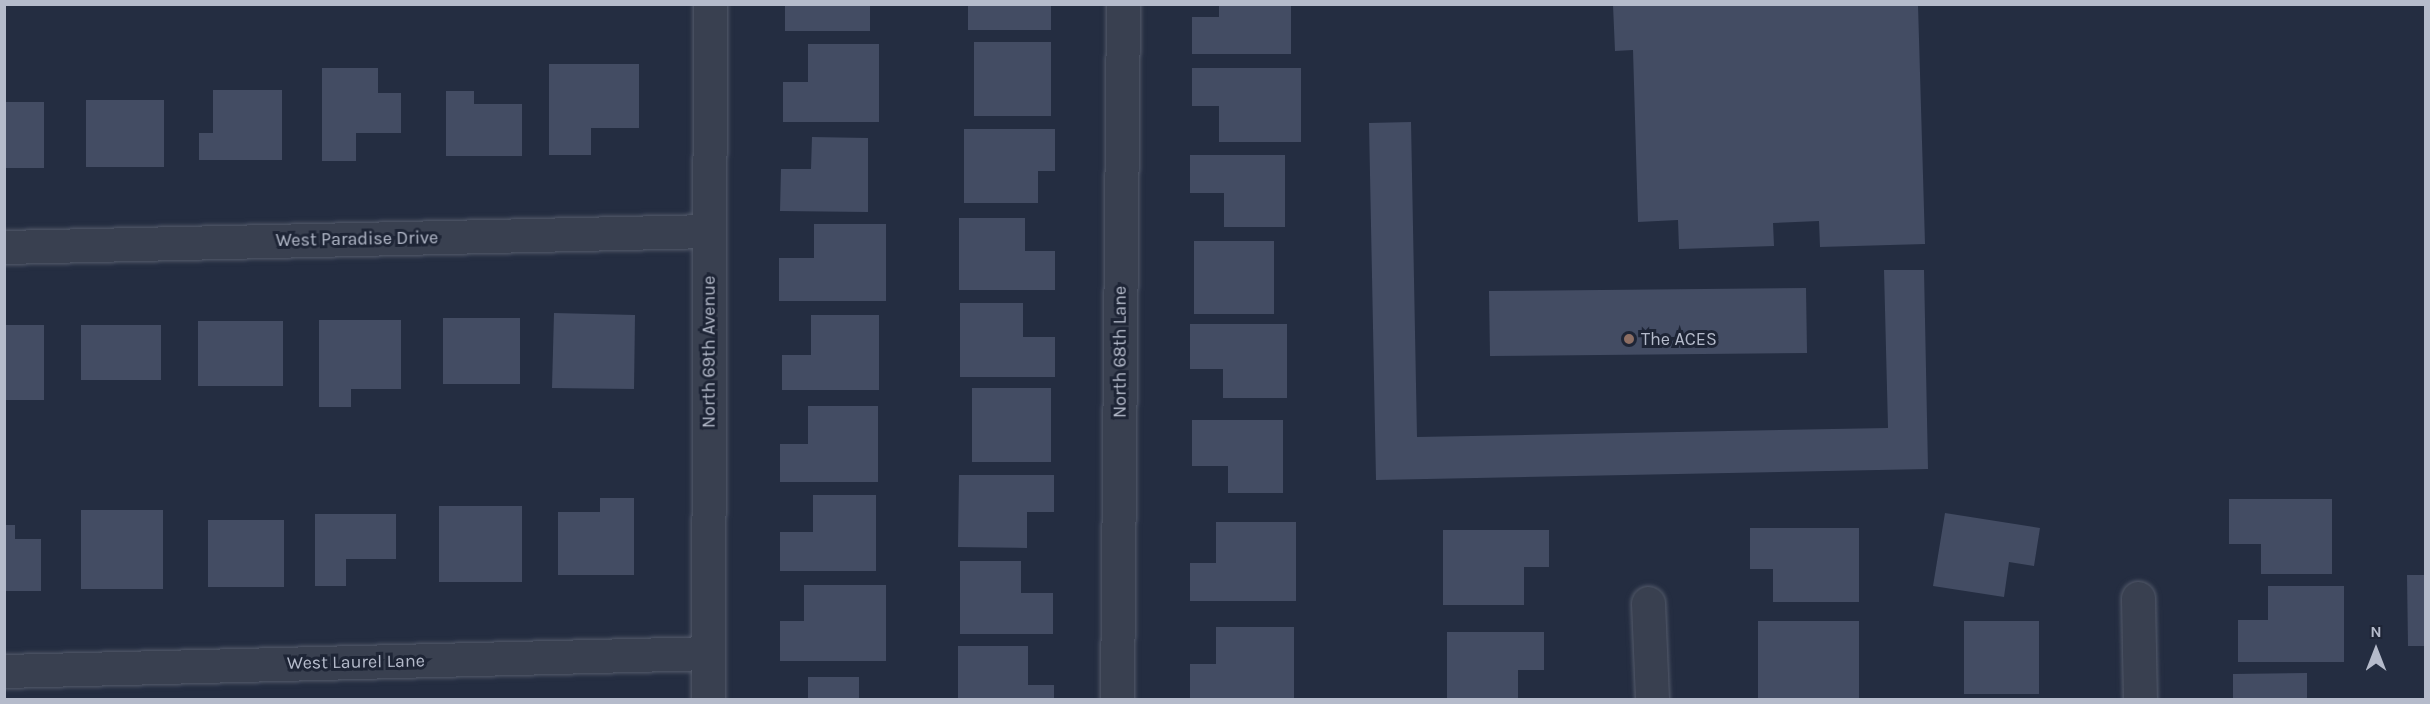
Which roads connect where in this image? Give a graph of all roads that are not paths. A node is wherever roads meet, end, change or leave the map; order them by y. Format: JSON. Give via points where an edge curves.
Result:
{"nodes":[{"id":1,"x":710,"y":4,"type":"edge"},
{"id":2,"x":1123,"y":4,"type":"edge"},
{"id":3,"x":709,"y":231,"type":"junction"},
{"id":4,"x":4,"y":247,"type":"edge"},
{"id":5,"x":2138,"y":598,"type":"dead end"},
{"id":6,"x":1648,"y":603,"type":"dead end"},
{"id":7,"x":708,"y":653,"type":"junction"},
{"id":8,"x":4,"y":671,"type":"edge"},
{"id":9,"x":708,"y":699,"type":"edge"},
{"id":10,"x":1118,"y":699,"type":"edge"},
{"id":11,"x":1652,"y":699,"type":"edge"},
{"id":12,"x":2140,"y":699,"type":"edge"}],
"edges":[{"from":1,"to":3,"type":"street","name":"North 69th Avenue"},
{"from":2,"to":10,"type":"street","name":"North 68th Lane"},
{"from":3,"to":4,"type":"street","name":"West Paradise Drive"},
{"from":3,"to":7,"type":"street","name":"North 69th Avenue"},
{"from":5,"to":12,"type":"street"},
{"from":6,"to":11,"type":"street"},
{"from":7,"to":8,"type":"street","name":"West Laurel Lane"},
{"from":7,"to":9,"type":"street","name":"North 69th Avenue"}]}
